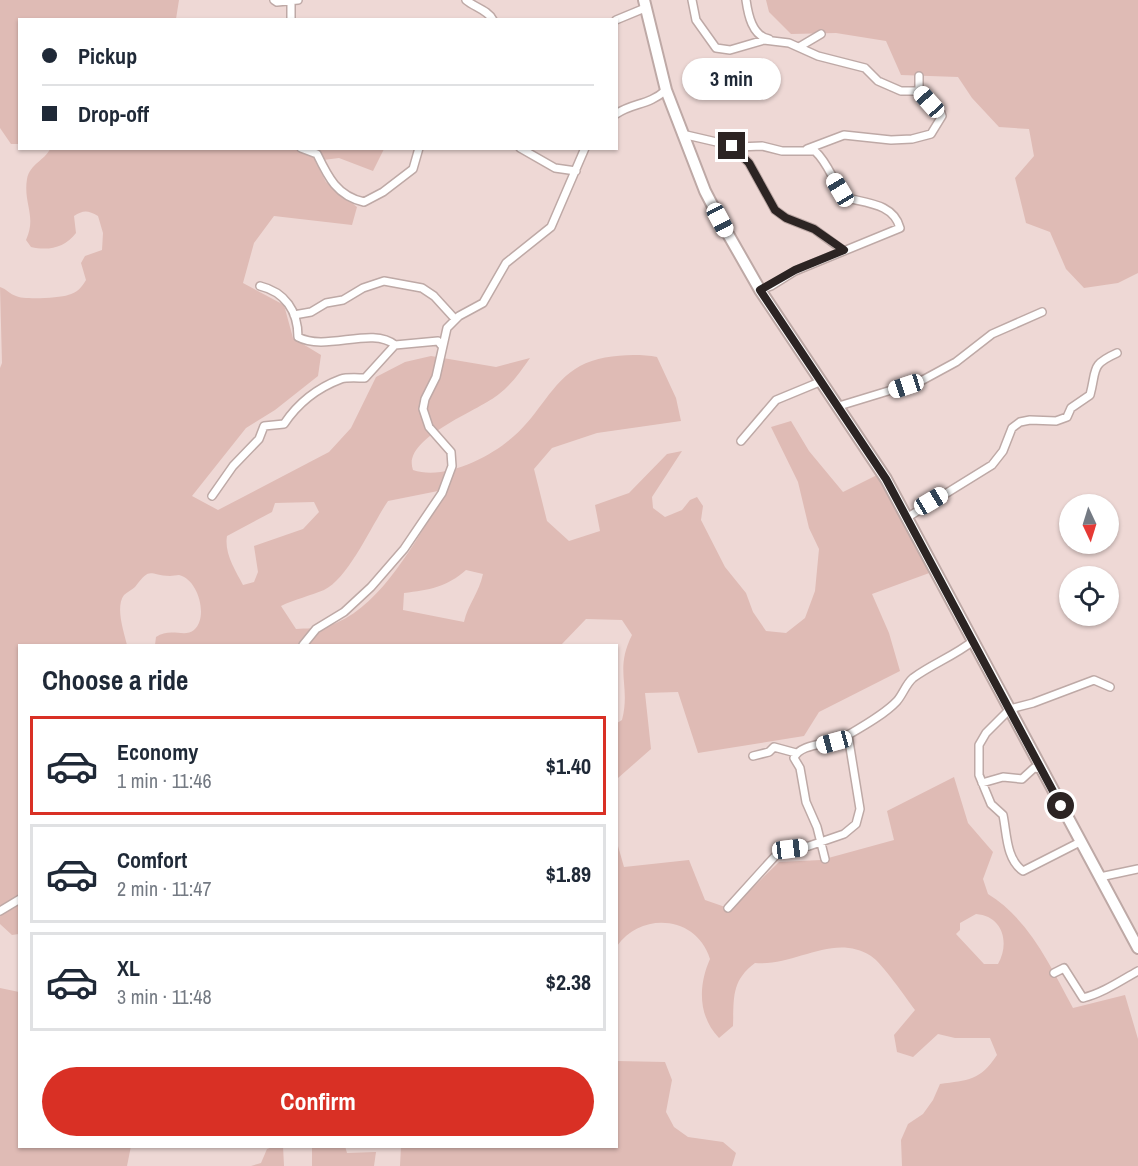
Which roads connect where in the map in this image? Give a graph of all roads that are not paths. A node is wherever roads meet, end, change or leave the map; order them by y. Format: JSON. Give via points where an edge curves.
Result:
{"nodes":[{"id":1,"x":274,"y":0,"type":"edge"},
{"id":2,"x":466,"y":0,"type":"edge"},
{"id":3,"x":692,"y":0,"type":"edge"},
{"id":4,"x":746,"y":0,"type":"edge"},
{"id":5,"x":294,"y":1,"type":"edge"},
{"id":6,"x":645,"y":4,"type":"edge"},
{"id":7,"x":291,"y":18,"type":"edge"},
{"id":8,"x":492,"y":18,"type":"edge"},
{"id":9,"x":618,"y":19,"type":"edge"},
{"id":10,"x":821,"y":34,"type":"dead end"},
{"id":11,"x":774,"y":40,"type":"junction"},
{"id":12,"x":799,"y":47,"type":"junction"},
{"id":13,"x":919,"y":76,"type":"dead end"},
{"id":14,"x":666,"y":90,"type":"junction"},
{"id":15,"x":919,"y":91,"type":"junction"},
{"id":16,"x":618,"y":113,"type":"edge"},
{"id":17,"x":682,"y":134,"type":"junction"},
{"id":18,"x":732,"y":146,"type":"junction"},
{"id":19,"x":306,"y":150,"type":"edge"},
{"id":20,"x":418,"y":150,"type":"edge"},
{"id":21,"x":524,"y":150,"type":"edge"},
{"id":22,"x":584,"y":150,"type":"edge"},
{"id":23,"x":807,"y":150,"type":"junction"},
{"id":24,"x":576,"y":171,"type":"junction"},
{"id":25,"x":844,"y":250,"type":"junction"},
{"id":26,"x":260,"y":286,"type":"dead end"},
{"id":27,"x":760,"y":290,"type":"junction"},
{"id":28,"x":1042,"y":312,"type":"dead end"},
{"id":29,"x":294,"y":315,"type":"junction"},
{"id":30,"x":455,"y":319,"type":"junction"},
{"id":31,"x":395,"y":345,"type":"junction"},
{"id":32,"x":441,"y":345,"type":"junction"},
{"id":33,"x":1117,"y":353,"type":"dead end"},
{"id":34,"x":822,"y":381,"type":"junction"},
{"id":35,"x":839,"y":406,"type":"junction"},
{"id":36,"x":741,"y":441,"type":"dead end"},
{"id":37,"x":212,"y":496,"type":"dead end"},
{"id":38,"x":908,"y":517,"type":"junction"},
{"id":39,"x":973,"y":641,"type":"junction"},
{"id":40,"x":304,"y":644,"type":"edge"},
{"id":41,"x":1110,"y":687,"type":"dead end"},
{"id":42,"x":1010,"y":709,"type":"junction"},
{"id":43,"x":848,"y":735,"type":"junction"},
{"id":44,"x":796,"y":753,"type":"junction"},
{"id":45,"x":753,"y":756,"type":"dead end"},
{"id":46,"x":1042,"y":769,"type":"junction"},
{"id":47,"x":982,"y":783,"type":"junction"},
{"id":48,"x":822,"y":842,"type":"junction"},
{"id":49,"x":1080,"y":842,"type":"junction"},
{"id":50,"x":825,"y":859,"type":"dead end"},
{"id":51,"x":1138,"y":869,"type":"edge"},
{"id":52,"x":1100,"y":877,"type":"junction"},
{"id":53,"x":18,"y":900,"type":"edge"},
{"id":54,"x":728,"y":908,"type":"dead end"},
{"id":55,"x":0,"y":911,"type":"edge"},
{"id":56,"x":1138,"y":948,"type":"edge"},
{"id":57,"x":1138,"y":971,"type":"edge"},
{"id":58,"x":1054,"y":973,"type":"dead end"}],
"edges":[{"from":1,"to":5,"type":"street"},
{"from":2,"to":8,"type":"street"},
{"from":3,"to":11,"type":"street","via":[[696,20],[716,48],[730,50],[755,41]]},
{"from":4,"to":11,"type":"street","via":[[755,29],[763,38]]},
{"from":5,"to":7,"type":"street"},
{"from":6,"to":9,"type":"street"},
{"from":6,"to":14,"type":"main road"},
{"from":10,"to":12,"type":"street"},
{"from":11,"to":12,"type":"street"},
{"from":12,"to":15,"type":"street","via":[[866,68],[878,81],[901,92]]},
{"from":13,"to":15,"type":"street"},
{"from":14,"to":16,"type":"street","via":[[654,100]]},
{"from":14,"to":17,"type":"main road"},
{"from":15,"to":23,"type":"street","via":[[942,116],[931,134],[891,140],[843,135]]},
{"from":17,"to":18,"type":"street"},
{"from":17,"to":27,"type":"main road","via":[[720,220]]},
{"from":18,"to":23,"type":"street"},
{"from":18,"to":25,"type":"street","via":[[749,163],[775,210],[814,229]]},
{"from":19,"to":20,"type":"street","via":[[317,154],[330,180],[349,197],[364,202],[413,169]]},
{"from":21,"to":24,"type":"street","via":[[555,168]]},
{"from":22,"to":24,"type":"street"},
{"from":23,"to":25,"type":"street","via":[[815,151],[827,162],[832,178],[847,198],[885,207],[900,224],[900,228]]},
{"from":24,"to":30,"type":"street","via":[[551,227],[506,263],[483,303]]},
{"from":25,"to":27,"type":"street","via":[[795,270]]},
{"from":26,"to":29,"type":"street","via":[[277,290]]},
{"from":27,"to":34,"type":"main road"},
{"from":28,"to":35,"type":"street","via":[[992,334],[956,362],[921,381]]},
{"from":29,"to":30,"type":"street","via":[[311,312],[384,282],[422,288]]},
{"from":29,"to":31,"type":"street","via":[[297,337],[304,340],[381,337]]},
{"from":30,"to":32,"type":"street"},
{"from":31,"to":32,"type":"street","via":[[438,341]]},
{"from":31,"to":37,"type":"street","via":[[365,378],[342,378],[307,397],[285,424],[264,426],[259,438]]},
{"from":32,"to":40,"type":"street","via":[[436,377],[423,409],[429,427],[451,452],[452,466],[442,493],[404,549],[371,587],[344,612],[316,629]]},
{"from":33,"to":38,"type":"street","via":[[1100,361],[1094,369],[1090,395],[1071,408],[1067,417],[1020,422],[1012,428],[1004,451],[992,465]]},
{"from":34,"to":35,"type":"main road"},
{"from":34,"to":36,"type":"street","via":[[776,400]]},
{"from":35,"to":38,"type":"main road"},
{"from":38,"to":39,"type":"main road"},
{"from":39,"to":42,"type":"main road"},
{"from":39,"to":43,"type":"street","via":[[911,680],[897,701]]},
{"from":41,"to":42,"type":"street","via":[[1094,680]]},
{"from":42,"to":46,"type":"main road"},
{"from":42,"to":47,"type":"street","via":[[979,746]]},
{"from":43,"to":44,"type":"street"},
{"from":43,"to":48,"type":"street","via":[[860,809],[856,824],[844,834]]},
{"from":44,"to":45,"type":"street","via":[[774,747]]},
{"from":44,"to":48,"type":"street","via":[[806,802]]},
{"from":46,"to":47,"type":"street","via":[[1034,768],[1022,779],[1004,777]]},
{"from":46,"to":49,"type":"main road"},
{"from":47,"to":49,"type":"street","via":[[991,804],[1003,815],[1006,840],[1015,865],[1023,871]]},
{"from":48,"to":50,"type":"street"},
{"from":48,"to":54,"type":"street","via":[[777,854]]},
{"from":49,"to":52,"type":"main road"},
{"from":51,"to":52,"type":"street"},
{"from":52,"to":56,"type":"main road"},
{"from":53,"to":55,"type":"street"},
{"from":57,"to":58,"type":"street","via":[[1083,998],[1064,968]]}]}
